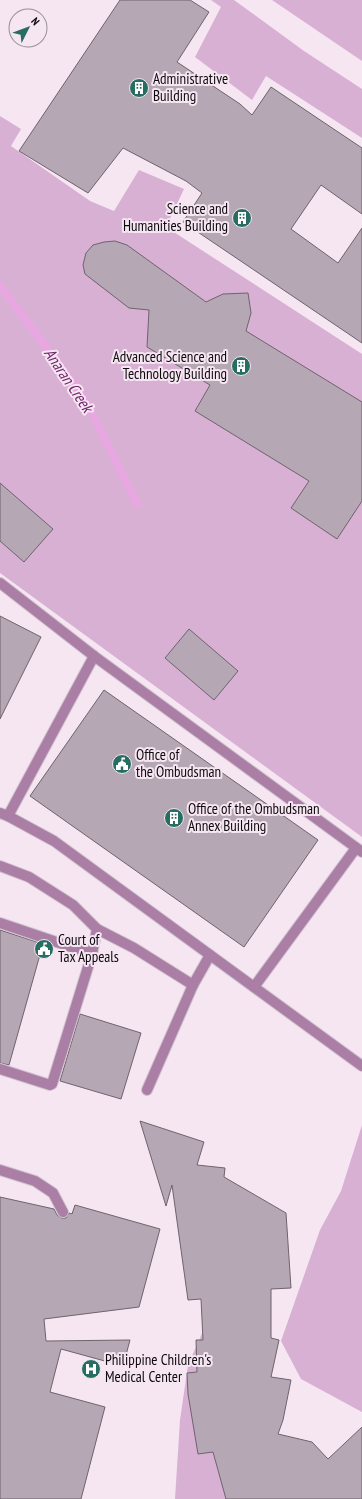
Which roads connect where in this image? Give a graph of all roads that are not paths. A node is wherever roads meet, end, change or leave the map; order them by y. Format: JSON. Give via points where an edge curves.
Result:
{"nodes":[{"id":1,"x":0,"y":583,"type":"edge"},
{"id":2,"x":94,"y":656,"type":"junction"},
{"id":3,"x":4,"y":815,"type":"edge"},
{"id":4,"x":359,"y":850,"type":"edge"},
{"id":5,"x":0,"y":866,"type":"edge"},
{"id":6,"x":0,"y":923,"type":"edge"},
{"id":7,"x":97,"y":929,"type":"junction"},
{"id":8,"x":92,"y":954,"type":"junction"},
{"id":9,"x":210,"y":956,"type":"junction"},
{"id":10,"x":193,"y":985,"type":"junction"},
{"id":11,"x":254,"y":987,"type":"junction"},
{"id":12,"x":362,"y":1066,"type":"edge"},
{"id":13,"x":0,"y":1070,"type":"edge"},
{"id":14,"x":147,"y":1090,"type":"dead end"},
{"id":15,"x":0,"y":1170,"type":"edge"},
{"id":16,"x":63,"y":1212,"type":"dead end"}],
"edges":[{"from":1,"to":2,"type":"lane"},
{"from":2,"to":3,"type":"lane"},
{"from":2,"to":4,"type":"lane"},
{"from":3,"to":9,"type":"lane","via":[[54,841]]},
{"from":4,"to":11,"type":"lane"},
{"from":5,"to":7,"type":"lane","via":[[29,877],[73,905]]},
{"from":6,"to":8,"type":"lane"},
{"from":7,"to":8,"type":"lane"},
{"from":7,"to":10,"type":"lane","via":[[134,948]]},
{"from":8,"to":13,"type":"lane","via":[[52,1084]]},
{"from":9,"to":10,"type":"lane"},
{"from":9,"to":11,"type":"lane"},
{"from":10,"to":14,"type":"lane"},
{"from":11,"to":12,"type":"lane"},
{"from":15,"to":16,"type":"lane","via":[[35,1181],[53,1193]]}]}
